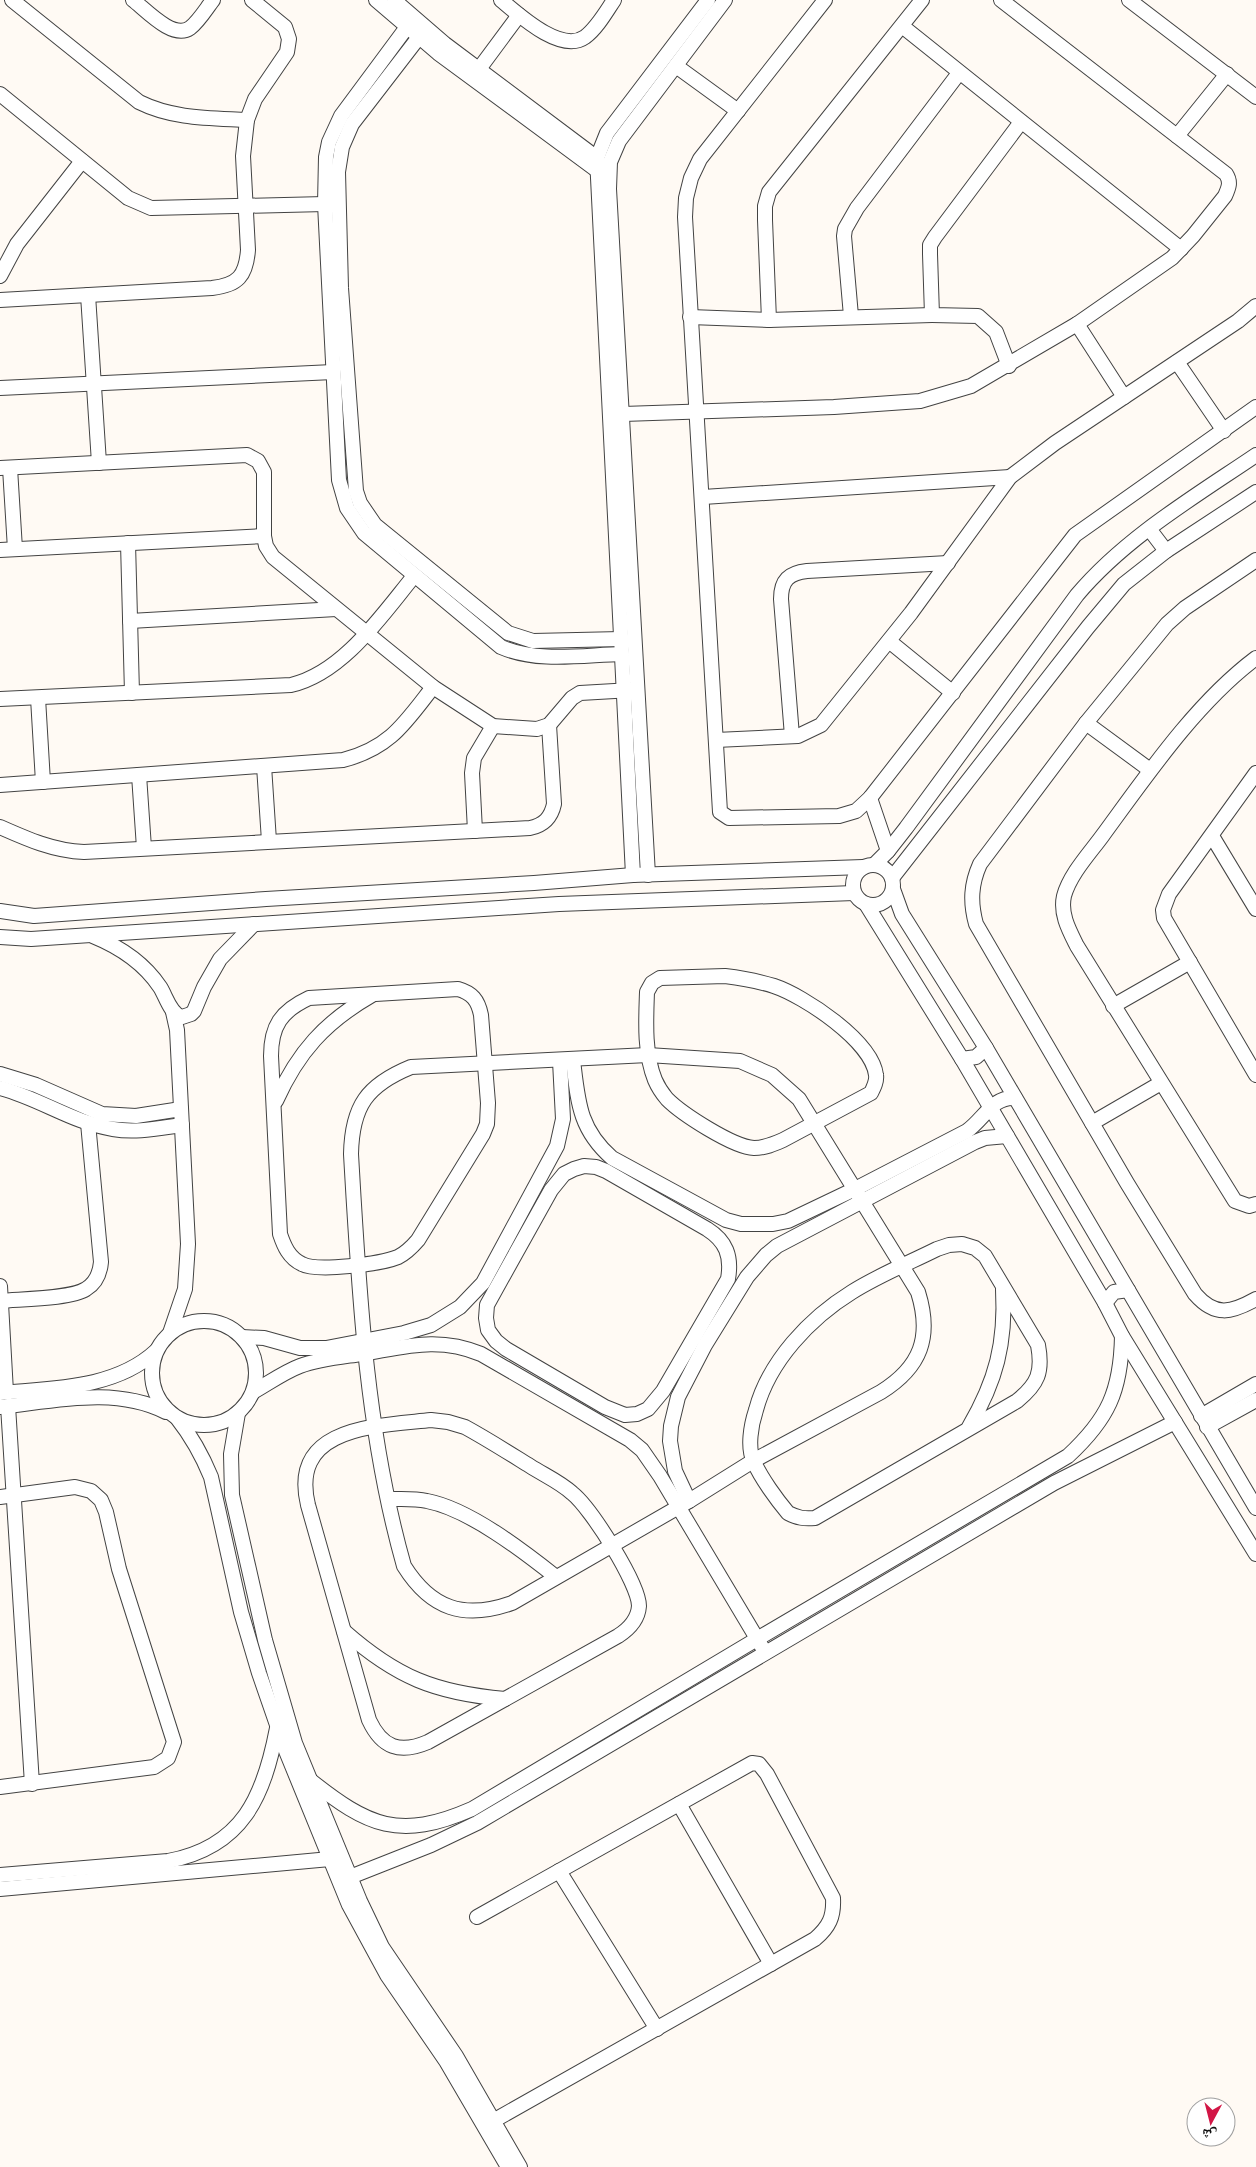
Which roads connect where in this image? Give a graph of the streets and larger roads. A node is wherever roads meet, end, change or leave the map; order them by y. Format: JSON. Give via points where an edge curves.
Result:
{"nodes":[{"id":1,"x":12,"y":0,"type":"edge"},
{"id":2,"x":133,"y":0,"type":"edge"},
{"id":3,"x":213,"y":0,"type":"edge"},
{"id":4,"x":252,"y":0,"type":"edge"},
{"id":5,"x":376,"y":0,"type":"edge"},
{"id":6,"x":394,"y":0,"type":"edge"},
{"id":7,"x":501,"y":0,"type":"edge"},
{"id":8,"x":614,"y":0,"type":"edge"},
{"id":9,"x":708,"y":0,"type":"edge"},
{"id":10,"x":725,"y":0,"type":"edge"},
{"id":11,"x":825,"y":0,"type":"edge"},
{"id":12,"x":922,"y":0,"type":"edge"},
{"id":13,"x":1001,"y":0,"type":"edge"},
{"id":14,"x":1130,"y":0,"type":"edge"},
{"id":15,"x":519,"y":15,"type":"junction"},
{"id":16,"x":902,"y":26,"type":"junction"},
{"id":17,"x":407,"y":27,"type":"junction"},
{"id":18,"x":419,"y":37,"type":"junction"},
{"id":19,"x":441,"y":49,"type":"junction"},
{"id":20,"x":676,"y":66,"type":"junction"},
{"id":21,"x":479,"y":69,"type":"junction"},
{"id":22,"x":959,"y":73,"type":"junction"},
{"id":23,"x":1227,"y":74,"type":"junction"},
{"id":24,"x":0,"y":94,"type":"edge"},
{"id":25,"x":1256,"y":96,"type":"edge"},
{"id":26,"x":637,"y":106,"type":"junction"},
{"id":27,"x":738,"y":111,"type":"junction"},
{"id":28,"x":247,"y":120,"type":"junction"},
{"id":29,"x":1021,"y":122,"type":"junction"},
{"id":30,"x":558,"y":136,"type":"junction"},
{"id":31,"x":1177,"y":136,"type":"junction"},
{"id":32,"x":82,"y":161,"type":"junction"},
{"id":33,"x":597,"y":165,"type":"junction"},
{"id":34,"x":325,"y":204,"type":"junction"},
{"id":35,"x":246,"y":207,"type":"junction"},
{"id":36,"x":607,"y":245,"type":"junction"},
{"id":37,"x":1181,"y":249,"type":"junction"},
{"id":38,"x":0,"y":276,"type":"edge"},
{"id":39,"x":335,"y":288,"type":"junction"},
{"id":40,"x":88,"y":296,"type":"junction"},
{"id":41,"x":0,"y":300,"type":"edge"},
{"id":42,"x":1256,"y":306,"type":"edge"},
{"id":43,"x":932,"y":315,"type":"junction"},
{"id":44,"x":851,"y":316,"type":"junction"},
{"id":45,"x":690,"y":317,"type":"junction"},
{"id":46,"x":769,"y":320,"type":"junction"},
{"id":47,"x":1077,"y":324,"type":"junction"},
{"id":48,"x":1177,"y":362,"type":"junction"},
{"id":49,"x":1009,"y":366,"type":"junction"},
{"id":50,"x":332,"y":368,"type":"junction"},
{"id":51,"x":0,"y":380,"type":"edge"},
{"id":52,"x":93,"y":380,"type":"junction"},
{"id":53,"x":0,"y":388,"type":"edge"},
{"id":54,"x":1124,"y":397,"type":"junction"},
{"id":55,"x":1256,"y":407,"type":"edge"},
{"id":56,"x":697,"y":412,"type":"junction"},
{"id":57,"x":622,"y":414,"type":"junction"},
{"id":58,"x":1224,"y":431,"type":"junction"},
{"id":59,"x":1256,"y":455,"type":"edge"},
{"id":60,"x":99,"y":463,"type":"junction"},
{"id":61,"x":5,"y":468,"type":"edge"},
{"id":62,"x":1010,"y":477,"type":"junction"},
{"id":63,"x":1256,"y":492,"type":"edge"},
{"id":64,"x":703,"y":497,"type":"junction"},
{"id":65,"x":369,"y":529,"type":"junction"},
{"id":66,"x":1150,"y":530,"type":"junction"},
{"id":67,"x":264,"y":536,"type":"junction"},
{"id":68,"x":128,"y":543,"type":"junction"},
{"id":69,"x":15,"y":549,"type":"junction"},
{"id":70,"x":0,"y":550,"type":"edge"},
{"id":71,"x":1166,"y":551,"type":"junction"},
{"id":72,"x":1256,"y":560,"type":"edge"},
{"id":73,"x":948,"y":563,"type":"junction"},
{"id":74,"x":414,"y":576,"type":"junction"},
{"id":75,"x":336,"y":608,"type":"junction"},
{"id":76,"x":130,"y":622,"type":"junction"},
{"id":77,"x":367,"y":633,"type":"junction"},
{"id":78,"x":621,"y":639,"type":"junction"},
{"id":79,"x":889,"y":641,"type":"junction"},
{"id":80,"x":622,"y":654,"type":"junction"},
{"id":81,"x":1256,"y":658,"type":"edge"},
{"id":82,"x":433,"y":687,"type":"junction"},
{"id":83,"x":631,"y":690,"type":"junction"},
{"id":84,"x":132,"y":692,"type":"junction"},
{"id":85,"x":953,"y":693,"type":"junction"},
{"id":86,"x":38,"y":698,"type":"junction"},
{"id":87,"x":0,"y":700,"type":"edge"},
{"id":88,"x":1086,"y":723,"type":"junction"},
{"id":89,"x":549,"y":725,"type":"junction"},
{"id":90,"x":493,"y":726,"type":"junction"},
{"id":91,"x":792,"y":736,"type":"junction"},
{"id":92,"x":716,"y":740,"type":"junction"},
{"id":93,"x":264,"y":766,"type":"junction"},
{"id":94,"x":1150,"y":770,"type":"junction"},
{"id":95,"x":1256,"y":773,"type":"edge"},
{"id":96,"x":139,"y":775,"type":"junction"},
{"id":97,"x":43,"y":782,"type":"junction"},
{"id":98,"x":0,"y":785,"type":"edge"},
{"id":99,"x":870,"y":798,"type":"junction"},
{"id":100,"x":0,"y":827,"type":"edge"},
{"id":101,"x":475,"y":831,"type":"junction"},
{"id":102,"x":1212,"y":836,"type":"junction"},
{"id":103,"x":268,"y":842,"type":"junction"},
{"id":104,"x":144,"y":848,"type":"junction"},
{"id":105,"x":888,"y":851,"type":"junction"},
{"id":106,"x":868,"y":866,"type":"junction"},
{"id":107,"x":633,"y":875,"type":"junction"},
{"id":108,"x":648,"y":875,"type":"junction"},
{"id":109,"x":534,"y":883,"type":"junction"},
{"id":110,"x":893,"y":884,"type":"junction"},
{"id":111,"x":493,"y":886,"type":"junction"},
{"id":112,"x":854,"y":892,"type":"junction"},
{"id":113,"x":866,"y":904,"type":"junction"},
{"id":114,"x":530,"y":906,"type":"junction"},
{"id":115,"x":494,"y":908,"type":"junction"},
{"id":116,"x":1256,"y":909,"type":"edge"},
{"id":117,"x":0,"y":911,"type":"edge"},
{"id":118,"x":254,"y":924,"type":"junction"},
{"id":119,"x":90,"y":935,"type":"junction"},
{"id":120,"x":0,"y":937,"type":"edge"},
{"id":121,"x":1190,"y":962,"type":"junction"},
{"id":122,"x":375,"y":994,"type":"junction"},
{"id":123,"x":1113,"y":1006,"type":"junction"},
{"id":124,"x":173,"y":1012,"type":"junction"},
{"id":125,"x":986,"y":1048,"type":"junction"},
{"id":126,"x":648,"y":1055,"type":"junction"},
{"id":127,"x":962,"y":1059,"type":"junction"},
{"id":128,"x":567,"y":1060,"type":"junction"},
{"id":129,"x":485,"y":1064,"type":"junction"},
{"id":130,"x":0,"y":1074,"type":"edge"},
{"id":131,"x":1256,"y":1075,"type":"edge"},
{"id":132,"x":1161,"y":1083,"type":"junction"},
{"id":133,"x":0,"y":1088,"type":"edge"},
{"id":134,"x":1015,"y":1098,"type":"junction"},
{"id":135,"x":274,"y":1103,"type":"junction"},
{"id":136,"x":990,"y":1107,"type":"junction"},
{"id":137,"x":181,"y":1109,"type":"junction"},
{"id":138,"x":88,"y":1123,"type":"junction"},
{"id":139,"x":1092,"y":1123,"type":"junction"},
{"id":140,"x":815,"y":1124,"type":"junction"},
{"id":141,"x":182,"y":1125,"type":"junction"},
{"id":142,"x":1007,"y":1136,"type":"junction"},
{"id":143,"x":612,"y":1158,"type":"junction"},
{"id":144,"x":606,"y":1171,"type":"junction"},
{"id":145,"x":537,"y":1180,"type":"junction"},
{"id":146,"x":550,"y":1190,"type":"junction"},
{"id":147,"x":858,"y":1195,"type":"junction"},
{"id":148,"x":1256,"y":1204,"type":"edge"},
{"id":149,"x":726,"y":1220,"type":"junction"},
{"id":150,"x":717,"y":1235,"type":"junction"},
{"id":151,"x":1108,"y":1258,"type":"junction"},
{"id":152,"x":357,"y":1264,"type":"junction"},
{"id":153,"x":902,"y":1266,"type":"junction"},
{"id":154,"x":1086,"y":1270,"type":"junction"},
{"id":155,"x":0,"y":1286,"type":"edge"},
{"id":156,"x":1003,"y":1286,"type":"junction"},
{"id":157,"x":1128,"y":1290,"type":"junction"},
{"id":158,"x":472,"y":1296,"type":"junction"},
{"id":159,"x":1256,"y":1299,"type":"edge"},
{"id":160,"x":0,"y":1301,"type":"edge"},
{"id":161,"x":1105,"y":1303,"type":"junction"},
{"id":162,"x":487,"y":1305,"type":"junction"},
{"id":163,"x":170,"y":1332,"type":"junction"},
{"id":164,"x":1122,"y":1336,"type":"junction"},
{"id":165,"x":242,"y":1337,"type":"junction"},
{"id":166,"x":364,"y":1347,"type":"junction"},
{"id":167,"x":156,"y":1351,"type":"junction"},
{"id":168,"x":3,"y":1392,"type":"edge"},
{"id":169,"x":253,"y":1392,"type":"junction"},
{"id":170,"x":1253,"y":1393,"type":"edge"},
{"id":171,"x":4,"y":1407,"type":"edge"},
{"id":172,"x":238,"y":1413,"type":"junction"},
{"id":173,"x":173,"y":1415,"type":"junction"},
{"id":174,"x":625,"y":1415,"type":"junction"},
{"id":175,"x":1175,"y":1422,"type":"junction"},
{"id":176,"x":1204,"y":1422,"type":"junction"},
{"id":177,"x":374,"y":1426,"type":"junction"},
{"id":178,"x":969,"y":1428,"type":"junction"},
{"id":179,"x":617,"y":1431,"type":"junction"},
{"id":180,"x":753,"y":1461,"type":"junction"},
{"id":181,"x":14,"y":1495,"type":"junction"},
{"id":182,"x":0,"y":1497,"type":"edge"},
{"id":183,"x":389,"y":1499,"type":"junction"},
{"id":184,"x":684,"y":1504,"type":"junction"},
{"id":185,"x":1256,"y":1508,"type":"edge"},
{"id":186,"x":611,"y":1546,"type":"junction"},
{"id":187,"x":1256,"y":1554,"type":"edge"},
{"id":188,"x":556,"y":1577,"type":"junction"},
{"id":189,"x":344,"y":1631,"type":"junction"},
{"id":190,"x":757,"y":1639,"type":"junction"},
{"id":191,"x":766,"y":1653,"type":"junction"},
{"id":192,"x":505,"y":1699,"type":"junction"},
{"id":193,"x":278,"y":1727,"type":"junction"},
{"id":194,"x":310,"y":1780,"type":"junction"},
{"id":195,"x":32,"y":1784,"type":"junction"},
{"id":196,"x":0,"y":1787,"type":"edge"},
{"id":197,"x":679,"y":1804,"type":"junction"},
{"id":198,"x":330,"y":1859,"type":"junction"},
{"id":199,"x":559,"y":1871,"type":"junction"},
{"id":200,"x":0,"y":1875,"type":"edge"},
{"id":201,"x":350,"y":1876,"type":"junction"},
{"id":202,"x":0,"y":1889,"type":"edge"},
{"id":203,"x":477,"y":1917,"type":"dead end"},
{"id":204,"x":772,"y":1964,"type":"junction"},
{"id":205,"x":656,"y":2029,"type":"junction"},
{"id":206,"x":493,"y":2121,"type":"junction"},
{"id":207,"x":508,"y":2167,"type":"edge"},
{"id":208,"x":520,"y":2167,"type":"edge"}],
"edges":[{"from":1,"to":28,"type":"street","via":[[139,102],[174,115]]},
{"from":2,"to":3,"type":"street","via":[[171,30],[180,32],[195,24]]},
{"from":4,"to":28,"type":"street","via":[[285,27],[289,39],[287,52],[255,99]]},
{"from":5,"to":17,"type":"street"},
{"from":6,"to":19,"type":"street"},
{"from":7,"to":15,"type":"street"},
{"from":8,"to":15,"type":"street","via":[[585,36],[568,42],[558,40]]},
{"from":9,"to":26,"type":"street"},
{"from":10,"to":20,"type":"street"},
{"from":11,"to":27,"type":"street"},
{"from":12,"to":16,"type":"street"},
{"from":13,"to":31,"type":"street"},
{"from":14,"to":23,"type":"street"},
{"from":15,"to":21,"type":"street"},
{"from":16,"to":22,"type":"street"},
{"from":16,"to":46,"type":"street","via":[[770,192],[765,206]]},
{"from":17,"to":18,"type":"street"},
{"from":17,"to":34,"type":"street","via":[[334,129],[326,157]]},
{"from":18,"to":19,"type":"street"},
{"from":18,"to":39,"type":"street","via":[[352,124],[342,147],[338,172]]},
{"from":19,"to":21,"type":"street"},
{"from":19,"to":30,"type":"street"},
{"from":20,"to":26,"type":"street"},
{"from":20,"to":27,"type":"street"},
{"from":21,"to":30,"type":"street"},
{"from":22,"to":29,"type":"street"},
{"from":22,"to":44,"type":"street","via":[[857,208],[846,229],[844,244]]},
{"from":23,"to":25,"type":"street"},
{"from":23,"to":31,"type":"street"},
{"from":24,"to":32,"type":"street"},
{"from":26,"to":33,"type":"street","via":[[608,133]]},
{"from":26,"to":36,"type":"street","via":[[610,162]]},
{"from":27,"to":45,"type":"street","via":[[700,159],[686,198]]},
{"from":28,"to":35,"type":"street","via":[[243,156]]},
{"from":29,"to":37,"type":"street"},
{"from":29,"to":43,"type":"street","via":[[930,245]]},
{"from":30,"to":33,"type":"street"},
{"from":31,"to":37,"type":"street","via":[[1230,180],[1225,196]]},
{"from":32,"to":35,"type":"street","via":[[128,198],[151,208]]},
{"from":32,"to":38,"type":"street","via":[[17,244]]},
{"from":33,"to":36,"type":"street"},
{"from":34,"to":35,"type":"street"},
{"from":34,"to":39,"type":"street"},
{"from":35,"to":40,"type":"street","via":[[247,265],[240,278],[227,286]]},
{"from":36,"to":57,"type":"street"},
{"from":36,"to":78,"type":"street"},
{"from":37,"to":47,"type":"street"},
{"from":39,"to":50,"type":"street"},
{"from":39,"to":65,"type":"street","via":[[354,478]]},
{"from":40,"to":41,"type":"street"},
{"from":40,"to":52,"type":"street"},
{"from":42,"to":48,"type":"street"},
{"from":43,"to":44,"type":"street"},
{"from":43,"to":49,"type":"street","via":[[978,316],[996,332]]},
{"from":44,"to":46,"type":"street"},
{"from":45,"to":46,"type":"street"},
{"from":45,"to":56,"type":"street"},
{"from":47,"to":49,"type":"street"},
{"from":47,"to":54,"type":"street"},
{"from":48,"to":54,"type":"street"},
{"from":48,"to":58,"type":"street"},
{"from":49,"to":56,"type":"street","via":[[971,386],[920,401]]},
{"from":50,"to":52,"type":"street"},
{"from":50,"to":65,"type":"street","via":[[338,480],[347,508]]},
{"from":51,"to":52,"type":"street"},
{"from":52,"to":53,"type":"street"},
{"from":52,"to":60,"type":"street"},
{"from":54,"to":62,"type":"street"},
{"from":55,"to":58,"type":"street"},
{"from":56,"to":57,"type":"street"},
{"from":56,"to":64,"type":"street"},
{"from":57,"to":83,"type":"street"},
{"from":58,"to":85,"type":"street","via":[[1075,535]]},
{"from":59,"to":66,"type":"street"},
{"from":60,"to":61,"type":"street"},
{"from":60,"to":67,"type":"street","via":[[247,455],[258,461],[264,472]]},
{"from":61,"to":69,"type":"street"},
{"from":62,"to":64,"type":"street"},
{"from":62,"to":73,"type":"street"},
{"from":63,"to":71,"type":"street"},
{"from":64,"to":92,"type":"street"},
{"from":65,"to":74,"type":"street"},
{"from":65,"to":78,"type":"street","via":[[508,633],[533,641]]},
{"from":66,"to":71,"type":"street"},
{"from":66,"to":105,"type":"street","via":[[1109,560],[1077,595]]},
{"from":67,"to":68,"type":"street"},
{"from":67,"to":75,"type":"street","via":[[273,557]]},
{"from":68,"to":69,"type":"street"},
{"from":68,"to":76,"type":"street"},
{"from":69,"to":70,"type":"street"},
{"from":71,"to":110,"type":"street","via":[[1124,584],[1103,608]]},
{"from":72,"to":88,"type":"street","via":[[1176,615]]},
{"from":73,"to":79,"type":"street"},
{"from":73,"to":91,"type":"street","via":[[807,570],[786,578],[781,598]]},
{"from":74,"to":77,"type":"street"},
{"from":74,"to":80,"type":"street","via":[[488,637],[516,653],[532,656]]},
{"from":75,"to":76,"type":"street"},
{"from":75,"to":77,"type":"street"},
{"from":76,"to":84,"type":"street"},
{"from":77,"to":82,"type":"street"},
{"from":77,"to":84,"type":"street","via":[[328,668],[306,681],[291,685]]},
{"from":78,"to":80,"type":"street"},
{"from":79,"to":85,"type":"street"},
{"from":79,"to":91,"type":"street","via":[[820,725],[806,734]]},
{"from":80,"to":83,"type":"street"},
{"from":81,"to":94,"type":"street","via":[[1227,681]]},
{"from":82,"to":90,"type":"street"},
{"from":82,"to":93,"type":"street","via":[[392,736],[361,755],[343,760]]},
{"from":83,"to":89,"type":"street","via":[[580,693]]},
{"from":83,"to":107,"type":"street"},
{"from":83,"to":108,"type":"street"},
{"from":84,"to":86,"type":"street"},
{"from":85,"to":99,"type":"street"},
{"from":86,"to":87,"type":"street"},
{"from":86,"to":97,"type":"street"},
{"from":88,"to":94,"type":"street"},
{"from":88,"to":139,"type":"street","via":[[980,864],[974,879],[972,910],[976,924]]},
{"from":89,"to":90,"type":"street","via":[[537,728]]},
{"from":89,"to":101,"type":"street","via":[[554,804],[547,821],[530,828]]},
{"from":90,"to":101,"type":"street","via":[[474,758]]},
{"from":91,"to":92,"type":"street"},
{"from":92,"to":99,"type":"street","via":[[720,812],[726,818],[840,816],[856,811]]},
{"from":93,"to":96,"type":"street"},
{"from":93,"to":103,"type":"street"},
{"from":94,"to":123,"type":"street","via":[[1071,879],[1063,904],[1068,928]]},
{"from":95,"to":102,"type":"street"},
{"from":96,"to":97,"type":"street"},
{"from":96,"to":104,"type":"street"},
{"from":97,"to":98,"type":"street"},
{"from":99,"to":105,"type":"street"},
{"from":100,"to":104,"type":"street","via":[[51,848],[70,852]]},
{"from":101,"to":103,"type":"street"},
{"from":102,"to":116,"type":"street"},
{"from":102,"to":121,"type":"street","via":[[1169,894],[1163,910],[1164,918]]},
{"from":103,"to":104,"type":"street"},
{"from":105,"to":106,"type":"street"},
{"from":106,"to":108,"type":"street"},
{"from":106,"to":110,"type":"street","via":[[885,869]]},
{"from":106,"to":112,"type":"street","via":[[855,875]]},
{"from":107,"to":108,"type":"street"},
{"from":107,"to":109,"type":"street"},
{"from":109,"to":111,"type":"street"},
{"from":109,"to":114,"type":"street","via":[[525,894]]},
{"from":110,"to":113,"type":"street","via":[[891,895],[883,903]]},
{"from":110,"to":125,"type":"street","via":[[902,914]]},
{"from":111,"to":115,"type":"street","via":[[497,890],[498,902]]},
{"from":111,"to":117,"type":"street","via":[[34,916]]},
{"from":112,"to":113,"type":"street"},
{"from":112,"to":114,"type":"street"},
{"from":113,"to":127,"type":"street"},
{"from":114,"to":115,"type":"street"},
{"from":115,"to":118,"type":"street"},
{"from":118,"to":119,"type":"street"},
{"from":118,"to":124,"type":"street","via":[[220,960],[194,1011],[182,1017]]},
{"from":119,"to":120,"type":"street","via":[[31,939]]},
{"from":119,"to":124,"type":"street","via":[[115,946],[136,961],[160,987]]},
{"from":121,"to":123,"type":"street"},
{"from":121,"to":131,"type":"street"},
{"from":122,"to":129,"type":"street","via":[[458,989],[467,992],[479,1006]]},
{"from":122,"to":135,"type":"street","via":[[324,1028],[304,1050]]},
{"from":122,"to":135,"type":"street","via":[[309,998],[284,1014],[271,1041]]},
{"from":123,"to":132,"type":"street"},
{"from":124,"to":137,"type":"street","via":[[177,1030]]},
{"from":125,"to":127,"type":"street","via":[[976,1057]]},
{"from":125,"to":134,"type":"street"},
{"from":126,"to":128,"type":"street"},
{"from":126,"to":140,"type":"street","via":[[740,1061],[772,1075],[799,1099]]},
{"from":126,"to":140,"type":"street","via":[[655,1079],[668,1100],[738,1145],[769,1146]]},
{"from":126,"to":140,"type":"street","via":[[647,992],[660,978],[725,976],[775,986],[806,1001],[840,1026],[860,1044],[876,1074],[876,1084],[871,1093]]},
{"from":127,"to":136,"type":"street"},
{"from":128,"to":129,"type":"street"},
{"from":128,"to":143,"type":"street","via":[[581,1116],[594,1139]]},
{"from":128,"to":145,"type":"street","via":[[561,1133]]},
{"from":129,"to":152,"type":"street","via":[[488,1114],[485,1129],[418,1240],[396,1258]]},
{"from":129,"to":152,"type":"street","via":[[411,1067],[378,1085],[359,1109],[352,1131],[351,1154]]},
{"from":130,"to":137,"type":"street","via":[[36,1085],[102,1114],[130,1116]]},
{"from":132,"to":139,"type":"street"},
{"from":132,"to":148,"type":"street","via":[[1235,1201],[1249,1206]]},
{"from":133,"to":138,"type":"street","via":[[30,1097]]},
{"from":134,"to":136,"type":"street","via":[[1002,1099]]},
{"from":134,"to":151,"type":"street"},
{"from":135,"to":152,"type":"street","via":[[280,1234],[284,1246],[290,1256],[313,1268]]},
{"from":136,"to":142,"type":"street"},
{"from":136,"to":147,"type":"street","via":[[967,1131]]},
{"from":137,"to":141,"type":"street"},
{"from":138,"to":141,"type":"street","via":[[126,1131]]},
{"from":138,"to":160,"type":"street","via":[[101,1262],[98,1275],[86,1290],[74,1294]]},
{"from":139,"to":159,"type":"street","via":[[1202,1302],[1223,1311],[1235,1310]]},
{"from":140,"to":147,"type":"street"},
{"from":141,"to":163,"type":"street","via":[[187,1273]]},
{"from":142,"to":147,"type":"street","via":[[975,1142]]},
{"from":142,"to":154,"type":"street"},
{"from":143,"to":144,"type":"street"},
{"from":143,"to":149,"type":"street"},
{"from":144,"to":146,"type":"street","via":[[590,1166],[574,1168]]},
{"from":144,"to":150,"type":"street"},
{"from":145,"to":146,"type":"street"},
{"from":145,"to":158,"type":"street","via":[[483,1283]]},
{"from":146,"to":162,"type":"street"},
{"from":147,"to":149,"type":"street","via":[[773,1224],[749,1225]]},
{"from":147,"to":153,"type":"street"},
{"from":147,"to":184,"type":"street","via":[[766,1255],[746,1277],[705,1345],[678,1397],[671,1426],[671,1456]]},
{"from":149,"to":150,"type":"street"},
{"from":150,"to":174,"type":"street","via":[[729,1255],[728,1279],[656,1401],[637,1414]]},
{"from":151,"to":154,"type":"street","via":[[1099,1268]]},
{"from":151,"to":157,"type":"street"},
{"from":152,"to":166,"type":"street"},
{"from":153,"to":156,"type":"street","via":[[950,1245],[962,1244],[985,1256]]},
{"from":153,"to":180,"type":"street","via":[[833,1305],[802,1334],[781,1360],[758,1400],[751,1441]]},
{"from":153,"to":180,"type":"street","via":[[918,1292],[924,1310],[920,1350],[911,1367],[898,1382]]},
{"from":154,"to":161,"type":"street"},
{"from":155,"to":160,"type":"street"},
{"from":156,"to":178,"type":"street","via":[[1002,1345],[984,1402]]},
{"from":156,"to":178,"type":"street","via":[[1038,1345],[1041,1361],[1038,1377],[1030,1390],[1017,1400]]},
{"from":157,"to":161,"type":"street","via":[[1114,1292]]},
{"from":157,"to":176,"type":"street"},
{"from":158,"to":162,"type":"street"},
{"from":158,"to":166,"type":"street","via":[[430,1325]]},
{"from":160,"to":168,"type":"street"},
{"from":161,"to":164,"type":"street"},
{"from":162,"to":174,"type":"street","via":[[488,1330],[496,1341],[605,1407]]},
{"from":163,"to":165,"type":"street","via":[[197,1321],[211,1321],[225,1325]]},
{"from":163,"to":167,"type":"street"},
{"from":164,"to":175,"type":"street"},
{"from":164,"to":190,"type":"street","via":[[1122,1364],[1104,1415],[1088,1438],[1068,1456]]},
{"from":165,"to":166,"type":"street","via":[[264,1338],[313,1349]]},
{"from":165,"to":169,"type":"street","via":[[256,1363]]},
{"from":166,"to":169,"type":"street","via":[[299,1366]]},
{"from":166,"to":177,"type":"street"},
{"from":166,"to":179,"type":"street","via":[[426,1343],[463,1346]]},
{"from":167,"to":168,"type":"street","via":[[136,1367],[98,1382]]},
{"from":167,"to":173,"type":"street","via":[[151,1370],[152,1384],[157,1398]]},
{"from":169,"to":172,"type":"street"},
{"from":170,"to":176,"type":"street"},
{"from":171,"to":173,"type":"street","via":[[94,1397],[121,1398],[153,1405]]},
{"from":171,"to":181,"type":"street"},
{"from":172,"to":173,"type":"street","via":[[214,1424],[195,1424]]},
{"from":172,"to":194,"type":"street","via":[[231,1454],[232,1495],[269,1658]]},
{"from":173,"to":193,"type":"street","via":[[195,1443],[211,1477],[245,1626]]},
{"from":174,"to":179,"type":"street"},
{"from":175,"to":187,"type":"street"},
{"from":175,"to":191,"type":"street","via":[[1054,1482]]},
{"from":176,"to":185,"type":"street"},
{"from":177,"to":183,"type":"street"},
{"from":177,"to":186,"type":"street","via":[[431,1420],[465,1427],[572,1493],[592,1513]]},
{"from":177,"to":189,"type":"street","via":[[335,1437],[311,1458],[306,1473],[304,1489]]},
{"from":178,"to":180,"type":"street","via":[[815,1518],[796,1518],[788,1513]]},
{"from":179,"to":184,"type":"street","via":[[652,1462]]},
{"from":180,"to":184,"type":"street"},
{"from":181,"to":182,"type":"street"},
{"from":181,"to":195,"type":"street"},
{"from":181,"to":195,"type":"street","via":[[81,1488],[91,1491],[101,1500],[119,1569],[174,1742],[168,1758],[154,1767]]},
{"from":183,"to":188,"type":"street","via":[[418,1500],[447,1507],[501,1537]]},
{"from":183,"to":188,"type":"street","via":[[404,1566],[415,1584],[450,1608],[471,1612],[492,1610],[512,1603]]},
{"from":184,"to":186,"type":"street"},
{"from":184,"to":190,"type":"street"},
{"from":186,"to":188,"type":"street"},
{"from":186,"to":192,"type":"street","via":[[638,1597],[639,1609],[635,1620],[628,1630]]},
{"from":189,"to":192,"type":"street","via":[[401,1674],[434,1688],[469,1696]]},
{"from":189,"to":192,"type":"street","via":[[369,1720],[375,1733],[386,1743],[400,1748],[415,1748]]},
{"from":190,"to":191,"type":"street"},
{"from":190,"to":194,"type":"street","via":[[472,1809],[449,1819],[417,1826],[377,1822],[354,1813]]},
{"from":191,"to":201,"type":"street","via":[[477,1824]]},
{"from":193,"to":198,"type":"street"},
{"from":193,"to":200,"type":"street","via":[[268,1772],[256,1799],[229,1833],[205,1850],[168,1861]]},
{"from":194,"to":201,"type":"street"},
{"from":195,"to":196,"type":"street"},
{"from":197,"to":199,"type":"street"},
{"from":197,"to":204,"type":"street"},
{"from":197,"to":204,"type":"street","via":[[752,1763],[759,1764],[767,1774],[828,1885],[834,1910],[825,1931]]},
{"from":198,"to":202,"type":"street"},
{"from":198,"to":207,"type":"street","via":[[373,1952],[446,2061]]},
{"from":199,"to":203,"type":"street"},
{"from":199,"to":205,"type":"street"},
{"from":201,"to":206,"type":"street","via":[[386,1955],[456,2056]]},
{"from":204,"to":205,"type":"street"},
{"from":205,"to":206,"type":"street"},
{"from":206,"to":208,"type":"street"}]}
